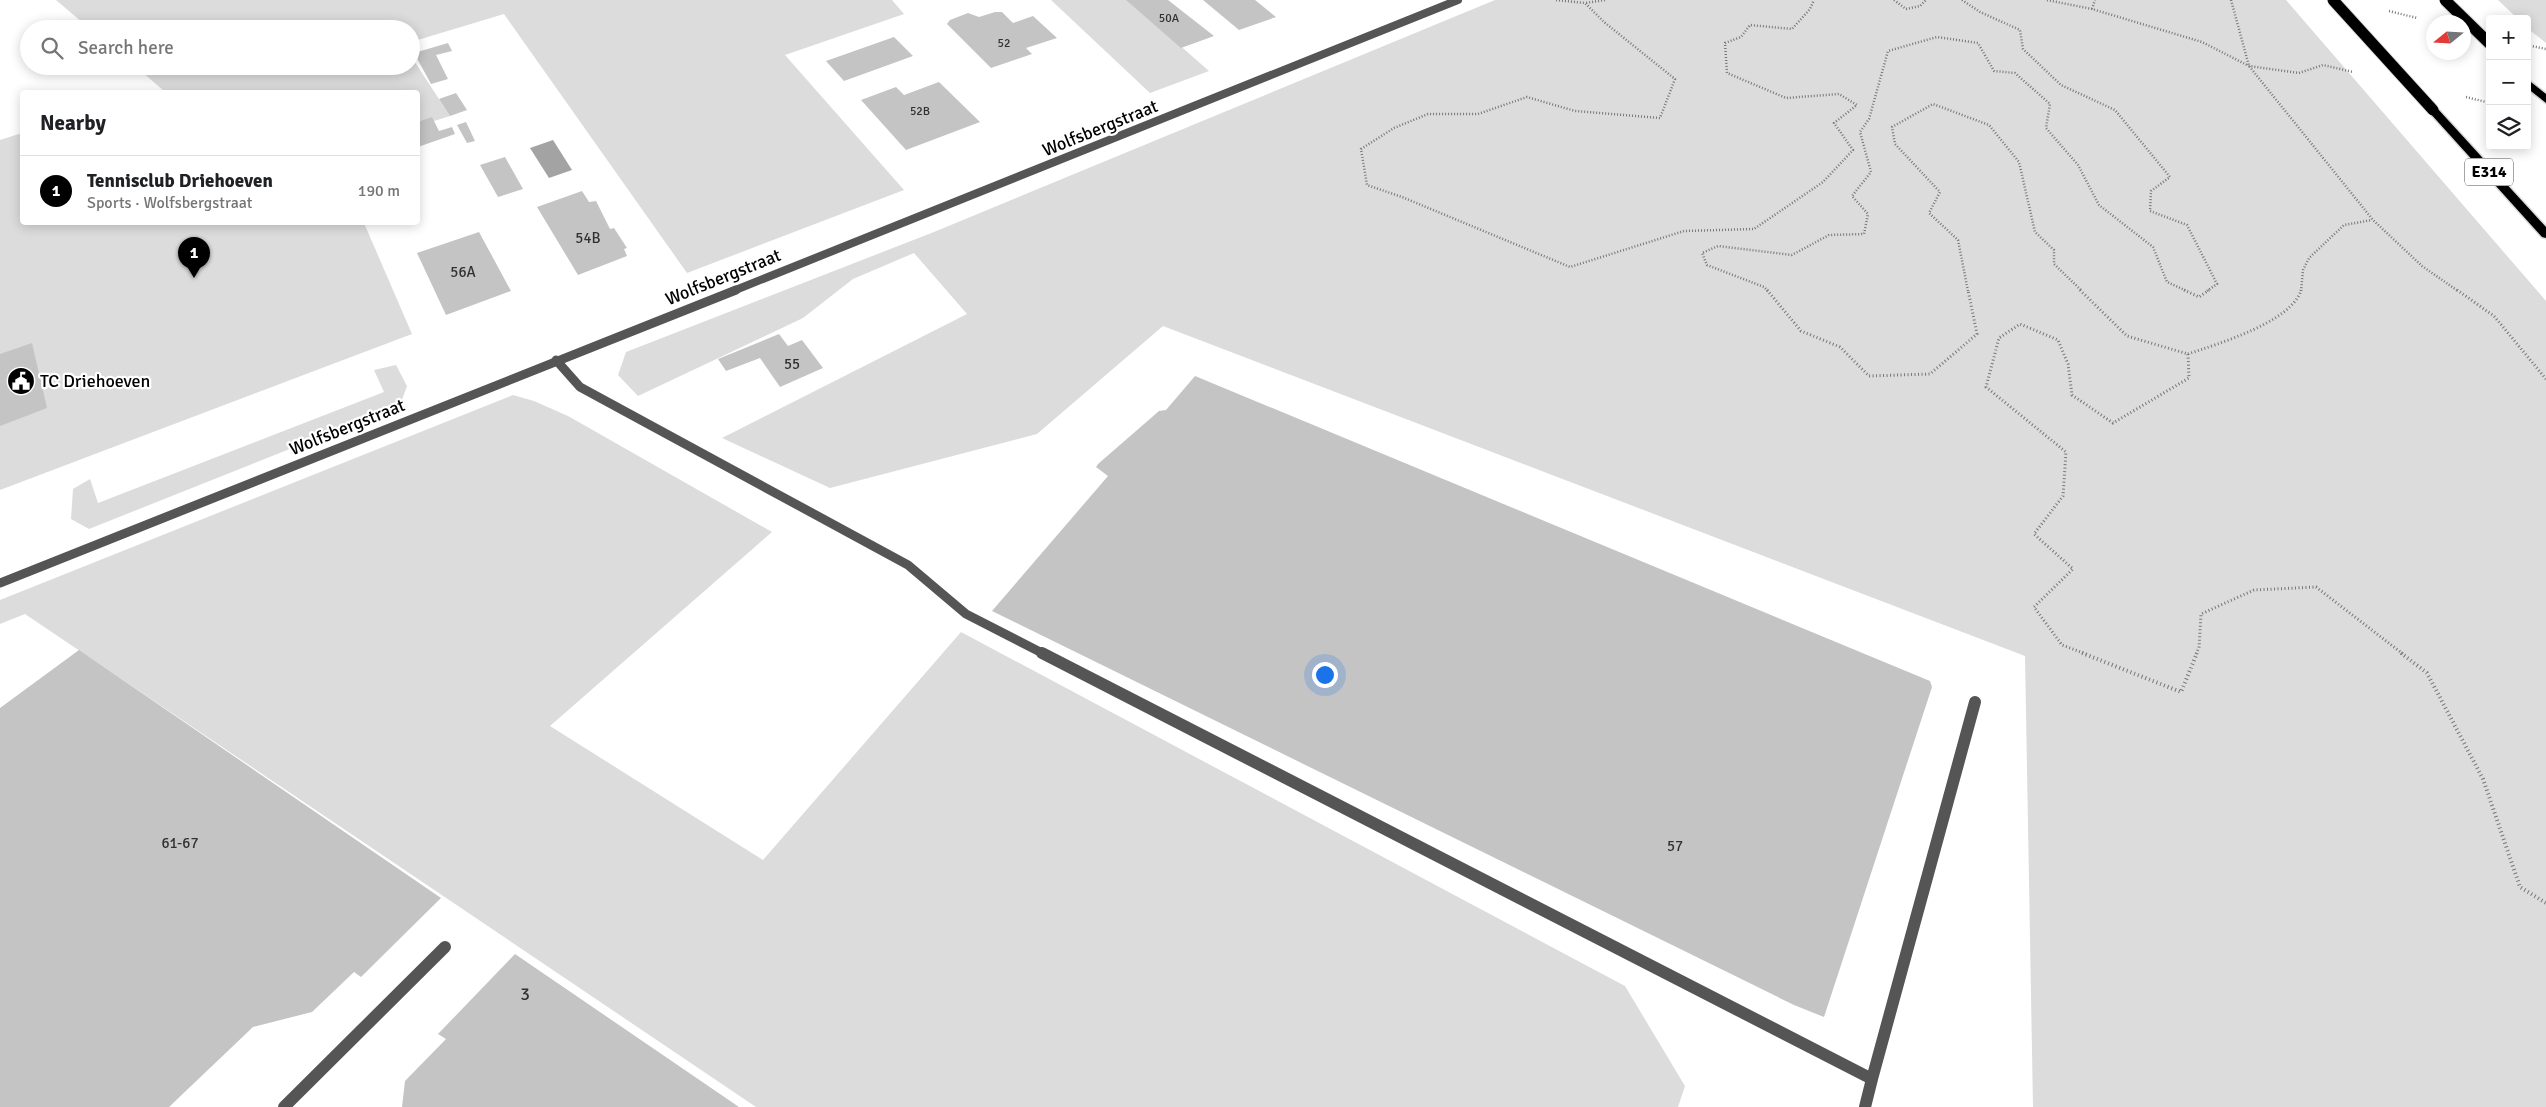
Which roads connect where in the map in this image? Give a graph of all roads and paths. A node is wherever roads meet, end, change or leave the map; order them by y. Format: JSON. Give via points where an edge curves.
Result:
{"nodes":[{"id":1,"x":1458,"y":0,"type":"edge"},
{"id":2,"x":1556,"y":0,"type":"edge"},
{"id":3,"x":1605,"y":0,"type":"edge"},
{"id":4,"x":1814,"y":0,"type":"edge"},
{"id":5,"x":1894,"y":0,"type":"edge"},
{"id":6,"x":1926,"y":0,"type":"edge"},
{"id":7,"x":1962,"y":0,"type":"edge"},
{"id":8,"x":2047,"y":0,"type":"edge"},
{"id":9,"x":2095,"y":0,"type":"edge"},
{"id":10,"x":2231,"y":0,"type":"edge"},
{"id":11,"x":2333,"y":0,"type":"edge"},
{"id":12,"x":2445,"y":0,"type":"edge"},
{"id":13,"x":1585,"y":3,"type":"junction"},
{"id":14,"x":2092,"y":9,"type":"junction"},
{"id":15,"x":2486,"y":40,"type":"edge"},
{"id":16,"x":2531,"y":46,"type":"edge"},
{"id":17,"x":2546,"y":49,"type":"edge"},
{"id":18,"x":2249,"y":66,"type":"junction"},
{"id":19,"x":2360,"y":74,"type":"dead end"},
{"id":20,"x":2531,"y":86,"type":"edge"},
{"id":21,"x":2462,"y":96,"type":"dead end"},
{"id":22,"x":2546,"y":100,"type":"edge"},
{"id":23,"x":2486,"y":101,"type":"edge"},
{"id":24,"x":2373,"y":220,"type":"junction"},
{"id":25,"x":2546,"y":234,"type":"edge"},
{"id":26,"x":2188,"y":354,"type":"junction"},
{"id":27,"x":556,"y":360,"type":"junction"},
{"id":28,"x":2546,"y":379,"type":"edge"},
{"id":29,"x":0,"y":583,"type":"edge"},
{"id":30,"x":1975,"y":702,"type":"dead end"},
{"id":31,"x":2546,"y":902,"type":"edge"},
{"id":32,"x":445,"y":947,"type":"dead end"},
{"id":33,"x":1872,"y":1080,"type":"junction"},
{"id":34,"x":284,"y":1107,"type":"edge"},
{"id":35,"x":1865,"y":1107,"type":"edge"}],
"edges":[{"from":1,"to":27,"type":"street","name":"Wolfsbergstraat"},
{"from":2,"to":13,"type":"path"},
{"from":3,"to":13,"type":"path"},
{"from":4,"to":13,"type":"path","via":[[1792,29],[1750,25],[1741,37],[1725,43],[1727,73],[1786,98],[1839,94],[1858,105],[1834,123],[1853,150],[1823,182],[1754,229],[1684,230],[1570,267],[1367,185],[1362,149],[1394,128],[1428,114],[1478,114],[1527,97],[1576,111],[1660,118],[1675,79]]},
{"from":5,"to":6,"type":"path","via":[[1906,9],[1920,6]]},
{"from":7,"to":26,"type":"path","via":[[1968,7],[2020,30],[2023,49],[2061,85],[2115,110],[2170,176],[2151,191],[2150,211],[2187,225],[2217,284],[2199,297],[2167,282],[2153,247],[2099,205],[2078,165],[2046,128],[2050,104],[2015,73],[1994,71],[1978,43],[1937,37],[1888,51],[1869,119],[1860,132],[1871,172],[1852,196],[1868,214],[1864,234],[1828,234],[1792,255],[1718,246],[1702,253],[1708,264],[1764,287],[1801,331],[1840,347],[1869,376],[1930,374],[1977,334],[1958,240],[1930,214],[1940,192],[1895,144],[1892,127],[1934,104],[1989,125],[2019,162],[2035,232],[2054,250],[2054,264],[2127,336]]},
{"from":8,"to":14,"type":"path"},
{"from":9,"to":14,"type":"path"},
{"from":10,"to":18,"type":"path"},
{"from":11,"to":25,"type":"highway","number":"E314","bridge":true},
{"from":12,"to":15,"type":"highway","bridge":true},
{"from":14,"to":18,"type":"path","via":[[2202,42]]},
{"from":16,"to":17,"type":"path"},
{"from":18,"to":19,"type":"path","via":[[2299,73],[2323,65]]},
{"from":18,"to":24,"type":"path"},
{"from":20,"to":22,"type":"highway"},
{"from":21,"to":23,"type":"path"},
{"from":24,"to":26,"type":"path","via":[[2344,225],[2306,262],[2299,297],[2279,315],[2228,341]]},
{"from":24,"to":28,"type":"path","via":[[2422,266],[2494,316]]},
{"from":26,"to":31,"type":"path","via":[[2190,378],[2113,423],[2072,395],[2068,364],[2058,340],[2020,324],[1999,338],[1986,387],[2066,452],[2063,496],[2034,534],[2073,569],[2034,607],[2062,645],[2181,692],[2199,648],[2201,614],[2254,590],[2316,588],[2427,673],[2484,779],[2520,887]]},
{"from":27,"to":29,"type":"street","name":"Wolfsbergstraat"},
{"from":27,"to":33,"type":"street","via":[[580,387],[908,565],[966,614]]},
{"from":30,"to":33,"type":"street"},
{"from":32,"to":34,"type":"street"},
{"from":33,"to":35,"type":"street"}]}
